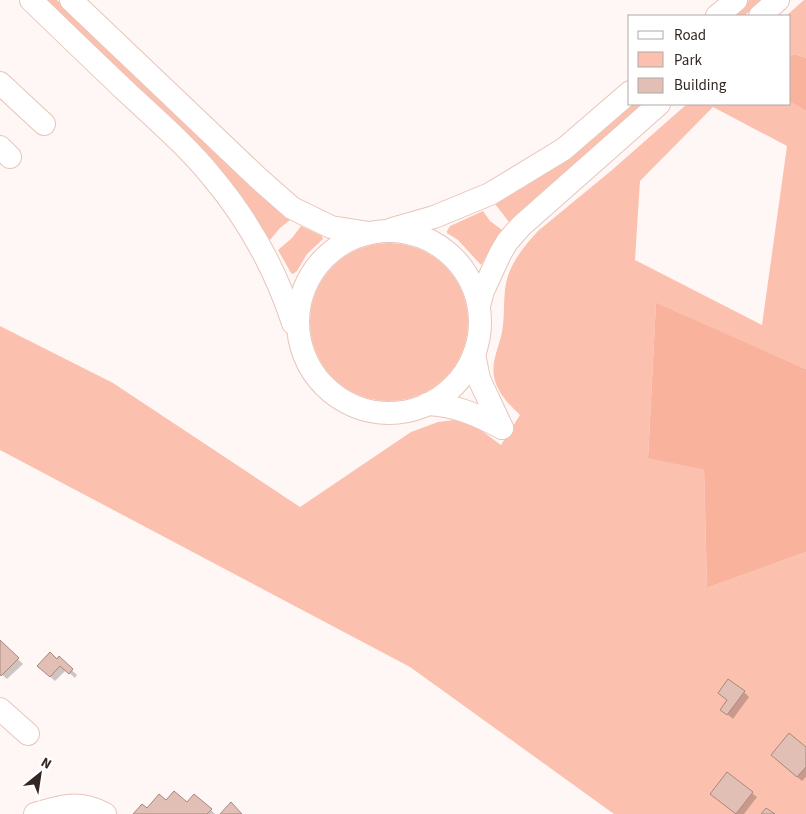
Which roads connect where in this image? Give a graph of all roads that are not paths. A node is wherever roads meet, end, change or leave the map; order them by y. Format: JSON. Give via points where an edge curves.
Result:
{"nodes":[{"id":1,"x":31,"y":0,"type":"edge"},
{"id":2,"x":71,"y":0,"type":"edge"},
{"id":3,"x":736,"y":0,"type":"edge"},
{"id":4,"x":778,"y":0,"type":"edge"},
{"id":5,"x":718,"y":15,"type":"edge"},
{"id":6,"x":761,"y":15,"type":"edge"},
{"id":7,"x":0,"y":83,"type":"edge"},
{"id":8,"x":628,"y":94,"type":"edge"},
{"id":9,"x":658,"y":105,"type":"edge"},
{"id":10,"x":44,"y":124,"type":"dead end"},
{"id":11,"x":376,"y":233,"type":"junction"},
{"id":12,"x":479,"y":306,"type":"junction"},
{"id":13,"x":296,"y":332,"type":"junction"},
{"id":14,"x":474,"y":354,"type":"junction"},
{"id":15,"x":427,"y":404,"type":"junction"},
{"id":16,"x":0,"y":709,"type":"edge"},
{"id":17,"x":28,"y":734,"type":"dead end"},
{"id":18,"x":45,"y":811,"type":"edge"},
{"id":19,"x":105,"y":814,"type":"edge"}],
"edges":[{"from":1,"to":13,"type":"street","via":[[213,177],[257,243],[285,299]]},
{"from":2,"to":11,"type":"street","via":[[292,208],[330,227]]},
{"from":3,"to":5,"type":"street"},
{"from":4,"to":6,"type":"street"},
{"from":7,"to":10,"type":"street"},
{"from":8,"to":11,"type":"street","via":[[564,149],[490,194],[434,217]]},
{"from":9,"to":12,"type":"street","via":[[520,226],[506,242],[490,273]]},
{"from":11,"to":12,"type":"street","via":[[407,233],[446,250],[470,279]]},
{"from":11,"to":13,"type":"street","via":[[345,243],[318,263],[297,304]]},
{"from":12,"to":14,"type":"street","via":[[481,321]]},
{"from":13,"to":15,"type":"street","via":[[310,368],[341,400],[354,407],[384,413]]},
{"from":14,"to":15,"type":"street","via":[[454,386],[444,396]]},
{"from":14,"to":15,"type":"street","via":[[479,380],[502,428],[456,408]]},
{"from":16,"to":17,"type":"street"},
{"from":18,"to":19,"type":"street","via":[[68,805]]}]}
